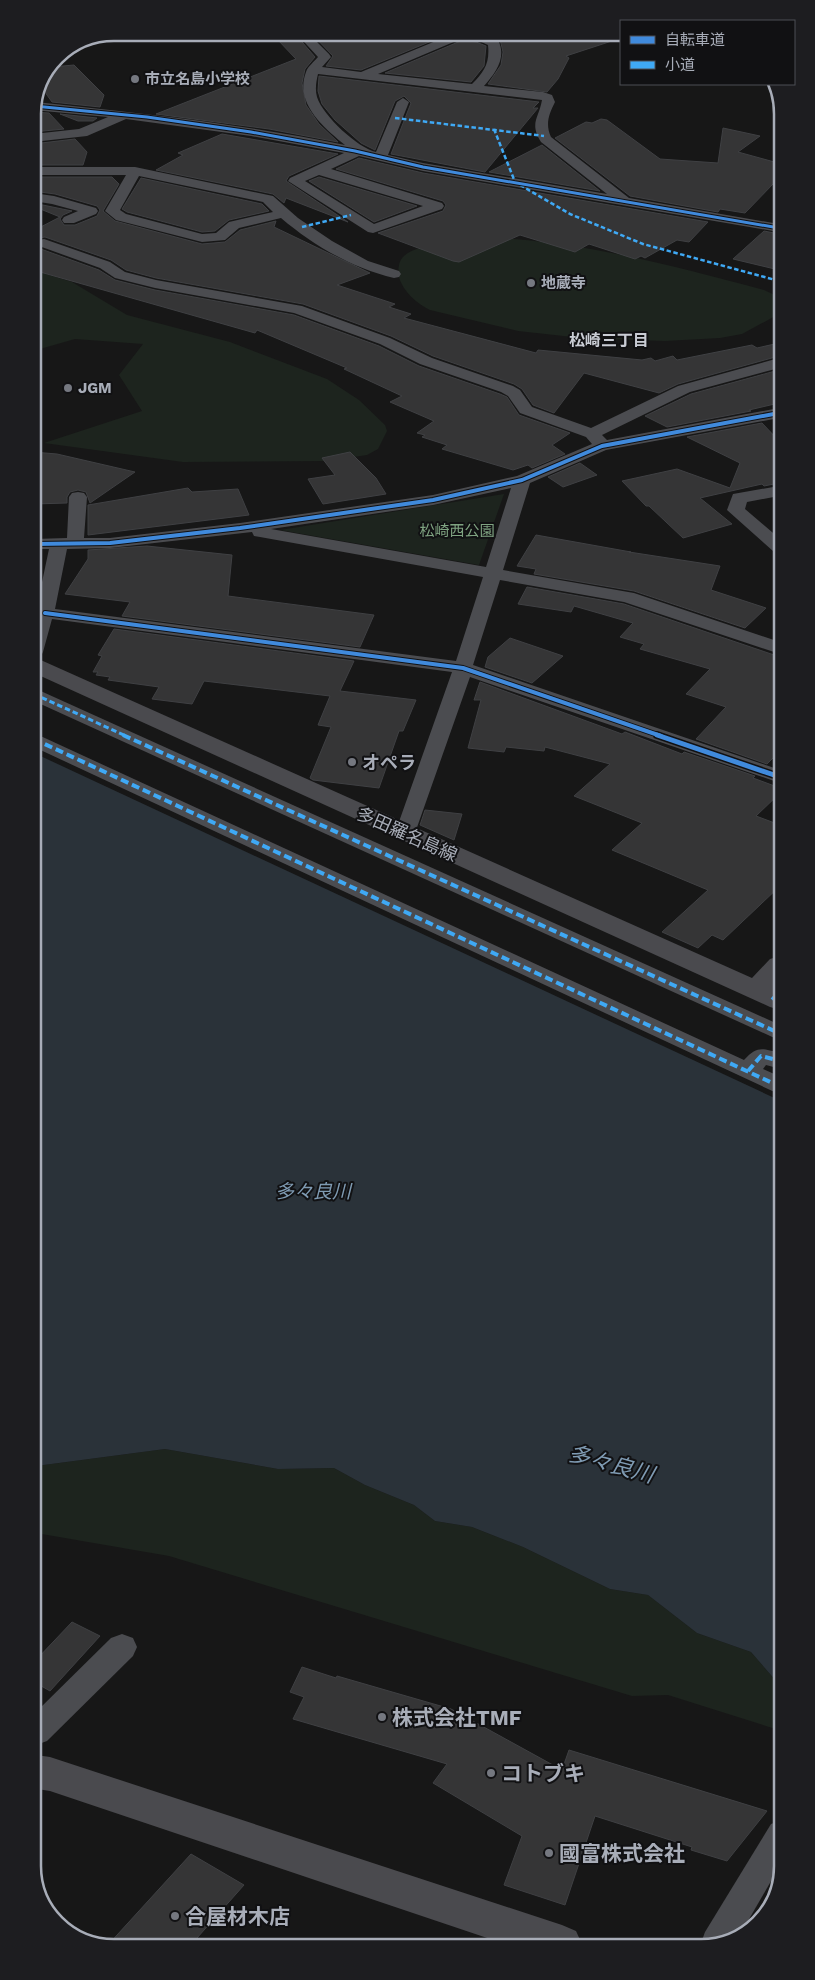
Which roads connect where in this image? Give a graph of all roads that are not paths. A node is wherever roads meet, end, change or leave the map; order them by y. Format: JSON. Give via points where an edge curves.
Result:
{"nodes":[{"id":1,"x":310,"y":41,"type":"edge"},
{"id":2,"x":445,"y":41,"type":"edge"},
{"id":3,"x":488,"y":41,"type":"edge"},
{"id":4,"x":313,"y":70,"type":"junction"},
{"id":5,"x":360,"y":76,"type":"junction"},
{"id":6,"x":474,"y":89,"type":"junction"},
{"id":7,"x":403,"y":102,"type":"dead end"},
{"id":8,"x":42,"y":107,"type":"edge"},
{"id":9,"x":124,"y":115,"type":"junction"},
{"id":10,"x":41,"y":137,"type":"edge"},
{"id":11,"x":360,"y":153,"type":"junction"},
{"id":12,"x":381,"y":156,"type":"junction"},
{"id":13,"x":135,"y":170,"type":"junction"},
{"id":14,"x":318,"y":170,"type":"junction"},
{"id":15,"x":41,"y":171,"type":"edge"},
{"id":16,"x":41,"y":199,"type":"edge"},
{"id":17,"x":624,"y":201,"type":"junction"},
{"id":18,"x":282,"y":214,"type":"junction"},
{"id":19,"x":69,"y":220,"type":"dead end"},
{"id":20,"x":774,"y":227,"type":"edge"},
{"id":21,"x":44,"y":243,"type":"dead end"},
{"id":22,"x":394,"y":274,"type":"dead end"},
{"id":23,"x":774,"y":364,"type":"edge"},
{"id":24,"x":774,"y":414,"type":"edge"},
{"id":25,"x":597,"y":440,"type":"junction"},
{"id":26,"x":522,"y":480,"type":"junction"},
{"id":27,"x":774,"y":492,"type":"edge"},
{"id":28,"x":78,"y":498,"type":"dead end"},
{"id":29,"x":240,"y":528,"type":"junction"},
{"id":30,"x":774,"y":543,"type":"edge"},
{"id":31,"x":41,"y":544,"type":"edge"},
{"id":32,"x":67,"y":544,"type":"junction"},
{"id":33,"x":492,"y":573,"type":"junction"},
{"id":34,"x":45,"y":613,"type":"junction"},
{"id":35,"x":41,"y":627,"type":"edge"},
{"id":36,"x":773,"y":646,"type":"edge"},
{"id":37,"x":41,"y":667,"type":"edge"},
{"id":38,"x":463,"y":668,"type":"junction"},
{"id":39,"x":41,"y":697,"type":"edge"},
{"id":40,"x":41,"y":742,"type":"edge"},
{"id":41,"x":774,"y":775,"type":"edge"},
{"id":42,"x":405,"y":833,"type":"junction"},
{"id":43,"x":772,"y":998,"type":"edge"},
{"id":44,"x":774,"y":1031,"type":"edge"},
{"id":45,"x":774,"y":1059,"type":"edge"},
{"id":46,"x":748,"y":1071,"type":"junction"},
{"id":47,"x":774,"y":1083,"type":"edge"},
{"id":48,"x":122,"y":1647,"type":"dead end"},
{"id":49,"x":41,"y":1727,"type":"edge"},
{"id":50,"x":41,"y":1773,"type":"edge"},
{"id":51,"x":774,"y":1847,"type":"edge"},
{"id":52,"x":721,"y":1936,"type":"edge"},
{"id":53,"x":547,"y":1939,"type":"edge"}],
"edges":[{"from":1,"to":4,"type":"street","via":[[325,57]]},
{"from":2,"to":5,"type":"street"},
{"from":3,"to":6,"type":"street","via":[[494,43],[496,56],[493,68]]},
{"from":4,"to":5,"type":"street"},
{"from":4,"to":11,"type":"street","via":[[310,96],[319,114]]},
{"from":5,"to":6,"type":"street"},
{"from":6,"to":17,"type":"street","via":[[548,98],[541,132],[546,139]]},
{"from":7,"to":12,"type":"street"},
{"from":8,"to":9,"type":"street"},
{"from":9,"to":10,"type":"street","via":[[82,133]]},
{"from":9,"to":11,"type":"street","via":[[253,133]]},
{"from":11,"to":12,"type":"street"},
{"from":11,"to":14,"type":"street"},
{"from":12,"to":17,"type":"street","via":[[423,167]]},
{"from":13,"to":15,"type":"street"},
{"from":13,"to":18,"type":"street","via":[[268,199]]},
{"from":13,"to":18,"type":"street","via":[[112,211],[121,217],[202,238],[220,237],[234,225]]},
{"from":14,"to":14,"type":"street","via":[[294,181],[373,229],[437,206]]},
{"from":16,"to":19,"type":"street","via":[[90,211]]},
{"from":17,"to":20,"type":"street"},
{"from":18,"to":22,"type":"street","via":[[362,264],[379,272]]},
{"from":21,"to":25,"type":"street","via":[[104,265],[120,275],[297,309],[337,323],[385,341],[426,362],[507,389],[514,393],[526,410]]},
{"from":23,"to":25,"type":"street","via":[[684,389]]},
{"from":24,"to":25,"type":"street"},
{"from":25,"to":26,"type":"street"},
{"from":26,"to":29,"type":"street","via":[[433,500]]},
{"from":26,"to":33,"type":"street"},
{"from":27,"to":30,"type":"street","via":[[739,498],[736,510]]},
{"from":28,"to":32,"type":"street"},
{"from":29,"to":32,"type":"street","via":[[110,543]]},
{"from":29,"to":33,"type":"street"},
{"from":31,"to":32,"type":"street"},
{"from":32,"to":34,"type":"street"},
{"from":33,"to":36,"type":"street","via":[[628,597]]},
{"from":33,"to":38,"type":"street"},
{"from":34,"to":35,"type":"street"},
{"from":34,"to":38,"type":"street"},
{"from":37,"to":42,"type":"main road","name":"多田羅名島線"},
{"from":38,"to":41,"type":"street"},
{"from":38,"to":42,"type":"street"},
{"from":39,"to":44,"type":"street"},
{"from":40,"to":46,"type":"street"},
{"from":42,"to":43,"type":"main road","name":"多田羅名島線"},
{"from":45,"to":46,"type":"street","via":[[762,1056]]},
{"from":46,"to":47,"type":"street"},
{"from":48,"to":49,"type":"street"},
{"from":50,"to":53,"type":"main road"},
{"from":51,"to":52,"type":"street"}]}
